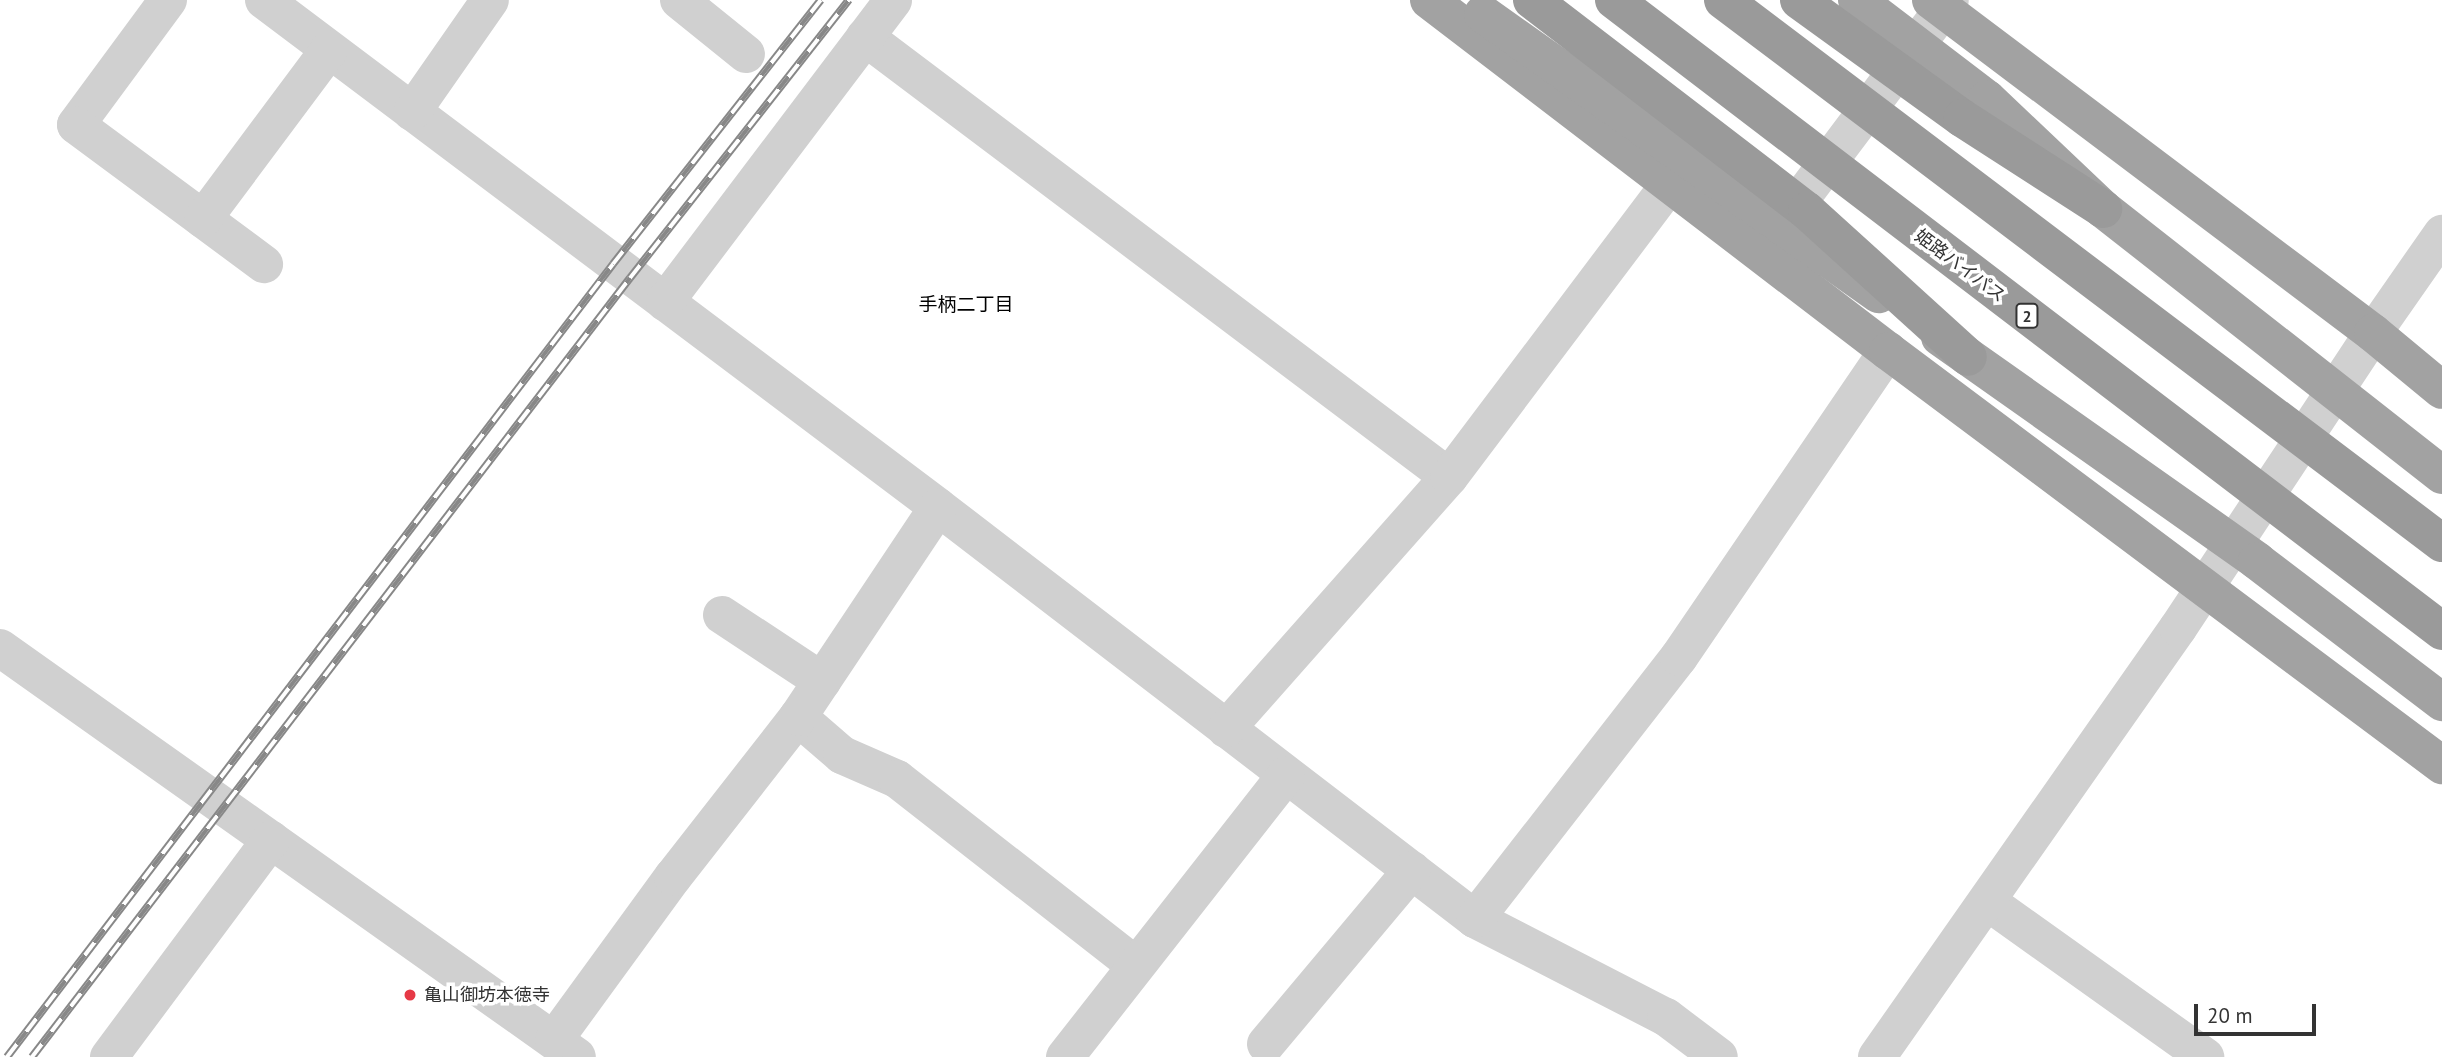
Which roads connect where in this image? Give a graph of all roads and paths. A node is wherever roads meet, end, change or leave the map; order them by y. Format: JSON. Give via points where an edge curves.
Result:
{"nodes":[{"id":1,"x":168,"y":0,"type":"edge"},
{"id":2,"x":264,"y":0,"type":"edge"},
{"id":3,"x":490,"y":0,"type":"edge"},
{"id":4,"x":679,"y":0,"type":"edge"},
{"id":5,"x":893,"y":0,"type":"edge"},
{"id":6,"x":1429,"y":0,"type":"edge"},
{"id":7,"x":1465,"y":0,"type":"edge"},
{"id":8,"x":1532,"y":0,"type":"edge"},
{"id":9,"x":1614,"y":0,"type":"edge"},
{"id":10,"x":1723,"y":0,"type":"edge"},
{"id":11,"x":1799,"y":0,"type":"edge"},
{"id":12,"x":1857,"y":0,"type":"edge"},
{"id":13,"x":1942,"y":3,"type":"edge"},
{"id":14,"x":864,"y":37,"type":"junction"},
{"id":15,"x":329,"y":50,"type":"junction"},
{"id":16,"x":746,"y":54,"type":"dead end"},
{"id":17,"x":412,"y":112,"type":"junction"},
{"id":18,"x":1670,"y":184,"type":"junction"},
{"id":19,"x":2103,"y":209,"type":"junction"},
{"id":20,"x":203,"y":219,"type":"junction"},
{"id":21,"x":2442,"y":234,"type":"edge"},
{"id":22,"x":1760,"y":253,"type":"junction"},
{"id":23,"x":264,"y":264,"type":"dead end"},
{"id":24,"x":665,"y":302,"type":"junction"},
{"id":25,"x":2373,"y":333,"type":"junction"},
{"id":26,"x":1888,"y":351,"type":"junction"},
{"id":27,"x":1968,"y":357,"type":"junction"},
{"id":28,"x":2442,"y":390,"type":"edge"},
{"id":29,"x":2442,"y":475,"type":"edge"},
{"id":30,"x":1448,"y":477,"type":"junction"},
{"id":31,"x":938,"y":507,"type":"junction"},
{"id":32,"x":2442,"y":543,"type":"edge"},
{"id":33,"x":2205,"y":589,"type":"junction"},
{"id":34,"x":722,"y":615,"type":"dead end"},
{"id":35,"x":2442,"y":631,"type":"edge"},
{"id":36,"x":0,"y":648,"type":"edge"},
{"id":37,"x":822,"y":681,"type":"junction"},
{"id":38,"x":2442,"y":702,"type":"edge"},
{"id":39,"x":798,"y":717,"type":"junction"},
{"id":40,"x":1226,"y":729,"type":"junction"},
{"id":41,"x":2442,"y":765,"type":"edge"},
{"id":42,"x":1286,"y":775,"type":"junction"},
{"id":43,"x":271,"y":840,"type":"junction"},
{"id":44,"x":1412,"y":870,"type":"junction"},
{"id":45,"x":1988,"y":902,"type":"junction"},
{"id":46,"x":1475,"y":919,"type":"junction"},
{"id":47,"x":1136,"y":966,"type":"junction"},
{"id":48,"x":1266,"y":1044,"type":"dead end"},
{"id":49,"x":566,"y":1049,"type":"edge"},
{"id":50,"x":109,"y":1057,"type":"edge"},
{"id":51,"x":1065,"y":1057,"type":"edge"},
{"id":52,"x":1719,"y":1057,"type":"edge"},
{"id":53,"x":1877,"y":1057,"type":"edge"},
{"id":54,"x":2206,"y":1057,"type":"edge"}],
"edges":[{"from":1,"to":20,"type":"street","via":[[76,125]]},
{"from":2,"to":15,"type":"street"},
{"from":3,"to":17,"type":"street"},
{"from":4,"to":16,"type":"street"},
{"from":5,"to":14,"type":"street"},
{"from":6,"to":18,"type":"highway"},
{"from":7,"to":27,"type":"highway","bridge":true},
{"from":8,"to":27,"type":"highway","bridge":true,"via":[[1807,211]]},
{"from":9,"to":35,"type":"highway","name":"姫路バイパス","number":"2","bridge":true},
{"from":10,"to":32,"type":"highway","bridge":true},
{"from":11,"to":19,"type":"highway","bridge":true,"via":[[1962,118]]},
{"from":12,"to":19,"type":"highway","bridge":true,"via":[[1987,99]]},
{"from":13,"to":22,"type":"street"},
{"from":13,"to":25,"type":"highway"},
{"from":14,"to":24,"type":"street"},
{"from":14,"to":30,"type":"street"},
{"from":15,"to":17,"type":"street"},
{"from":15,"to":20,"type":"street"},
{"from":17,"to":24,"type":"street"},
{"from":18,"to":22,"type":"highway"},
{"from":18,"to":30,"type":"street"},
{"from":19,"to":29,"type":"highway","bridge":true},
{"from":20,"to":23,"type":"street"},
{"from":21,"to":25,"type":"street"},
{"from":22,"to":26,"type":"highway"},
{"from":24,"to":31,"type":"street"},
{"from":25,"to":28,"type":"highway"},
{"from":25,"to":33,"type":"street"},
{"from":26,"to":33,"type":"highway"},
{"from":26,"to":46,"type":"street","via":[[1679,657]]},
{"from":27,"to":38,"type":"highway","bridge":true,"via":[[2257,561]]},
{"from":30,"to":40,"type":"street"},
{"from":31,"to":37,"type":"street"},
{"from":31,"to":40,"type":"street"},
{"from":33,"to":41,"type":"highway"},
{"from":33,"to":45,"type":"street"},
{"from":34,"to":37,"type":"street"},
{"from":36,"to":43,"type":"street"},
{"from":37,"to":39,"type":"street"},
{"from":39,"to":47,"type":"street","via":[[842,755],[897,779]]},
{"from":39,"to":49,"type":"street","via":[[673,877]]},
{"from":40,"to":42,"type":"street"},
{"from":42,"to":44,"type":"street"},
{"from":42,"to":47,"type":"street"},
{"from":43,"to":49,"type":"street"},
{"from":43,"to":50,"type":"street"},
{"from":44,"to":46,"type":"street"},
{"from":44,"to":48,"type":"street"},
{"from":45,"to":53,"type":"street"},
{"from":45,"to":54,"type":"street"},
{"from":46,"to":52,"type":"street","via":[[1666,1017]]},
{"from":47,"to":51,"type":"street"}]}
